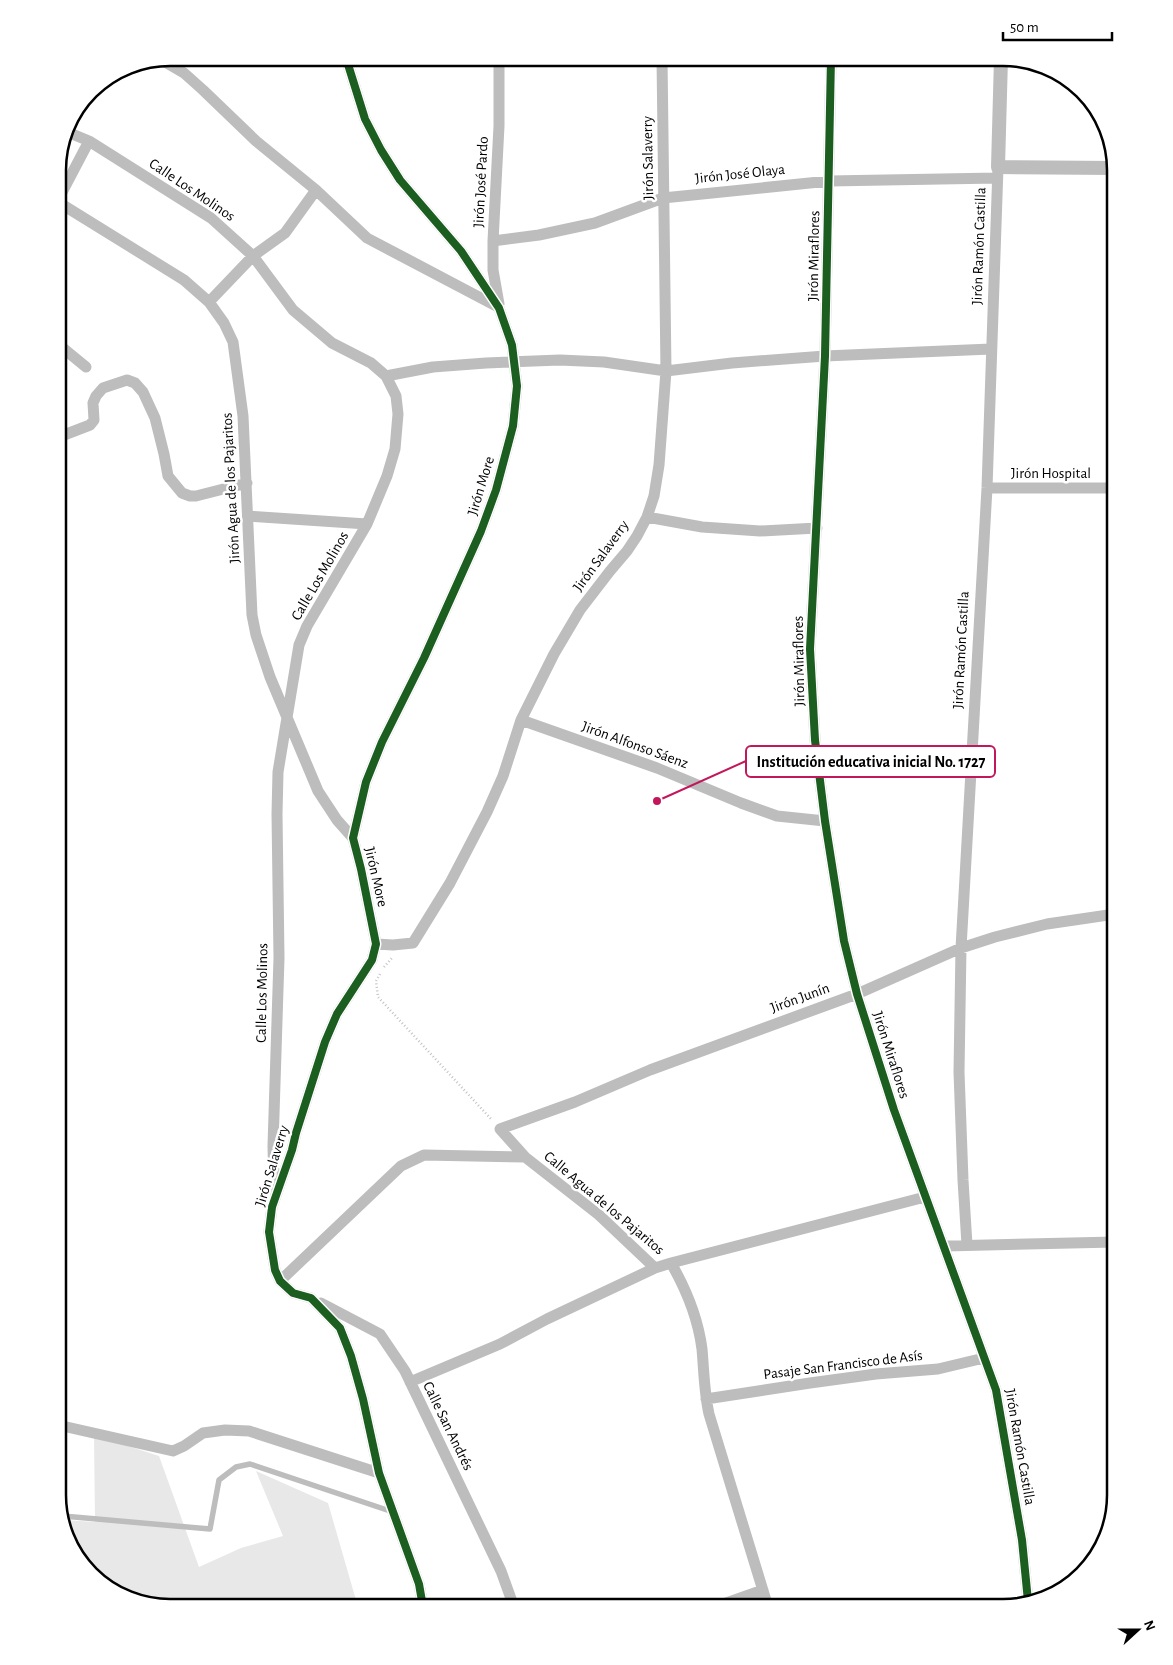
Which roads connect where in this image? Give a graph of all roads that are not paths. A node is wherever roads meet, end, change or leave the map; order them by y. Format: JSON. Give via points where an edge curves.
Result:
{"nodes":[{"id":1,"x":171,"y":66,"type":"edge"},
{"id":2,"x":348,"y":66,"type":"edge"},
{"id":3,"x":499,"y":66,"type":"edge"},
{"id":4,"x":662,"y":66,"type":"edge"},
{"id":5,"x":832,"y":66,"type":"edge"},
{"id":6,"x":1001,"y":66,"type":"edge"},
{"id":7,"x":73,"y":134,"type":"edge"},
{"id":8,"x":89,"y":141,"type":"junction"},
{"id":9,"x":1107,"y":168,"type":"edge"},
{"id":10,"x":998,"y":172,"type":"junction"},
{"id":11,"x":829,"y":180,"type":"junction"},
{"id":12,"x":66,"y":186,"type":"edge"},
{"id":13,"x":316,"y":190,"type":"junction"},
{"id":14,"x":663,"y":198,"type":"junction"},
{"id":15,"x":66,"y":206,"type":"edge"},
{"id":16,"x":493,"y":240,"type":"junction"},
{"id":17,"x":253,"y":256,"type":"junction"},
{"id":18,"x":209,"y":302,"type":"junction"},
{"id":19,"x":500,"y":308,"type":"junction"},
{"id":20,"x":992,"y":349,"type":"junction"},
{"id":21,"x":66,"y":351,"type":"edge"},
{"id":22,"x":825,"y":356,"type":"junction"},
{"id":23,"x":515,"y":363,"type":"junction"},
{"id":24,"x":86,"y":368,"type":"dead end"},
{"id":25,"x":666,"y":371,"type":"junction"},
{"id":26,"x":386,"y":376,"type":"junction"},
{"id":27,"x":66,"y":433,"type":"edge"},
{"id":28,"x":247,"y":483,"type":"junction"},
{"id":29,"x":987,"y":488,"type":"junction"},
{"id":30,"x":1107,"y":488,"type":"edge"},
{"id":31,"x":248,"y":516,"type":"junction"},
{"id":32,"x":646,"y":516,"type":"junction"},
{"id":33,"x":367,"y":524,"type":"junction"},
{"id":34,"x":817,"y":528,"type":"junction"},
{"id":35,"x":287,"y":715,"type":"junction"},
{"id":36,"x":522,"y":720,"type":"junction"},
{"id":37,"x":825,"y":822,"type":"junction"},
{"id":38,"x":353,"y":838,"type":"junction"},
{"id":39,"x":1107,"y":915,"type":"edge"},
{"id":40,"x":376,"y":944,"type":"junction"},
{"id":41,"x":961,"y":948,"type":"junction"},
{"id":42,"x":857,"y":994,"type":"junction"},
{"id":43,"x":500,"y":1129,"type":"joint"},
{"id":44,"x":525,"y":1157,"type":"junction"},
{"id":45,"x":925,"y":1197,"type":"junction"},
{"id":46,"x":272,"y":1207,"type":"junction"},
{"id":47,"x":1107,"y":1242,"type":"edge"},
{"id":48,"x":967,"y":1245,"type":"junction"},
{"id":49,"x":945,"y":1246,"type":"junction"},
{"id":50,"x":671,"y":1262,"type":"junction"},
{"id":51,"x":655,"y":1268,"type":"junction"},
{"id":52,"x":280,"y":1281,"type":"junction"},
{"id":53,"x":311,"y":1298,"type":"junction"},
{"id":54,"x":984,"y":1358,"type":"junction"},
{"id":55,"x":410,"y":1382,"type":"junction"},
{"id":56,"x":706,"y":1399,"type":"junction"},
{"id":57,"x":66,"y":1428,"type":"edge"},
{"id":58,"x":379,"y":1473,"type":"junction"},
{"id":59,"x":393,"y":1512,"type":"junction"},
{"id":60,"x":69,"y":1517,"type":"edge"},
{"id":61,"x":763,"y":1590,"type":"junction"},
{"id":62,"x":1027,"y":1596,"type":"edge"},
{"id":63,"x":422,"y":1599,"type":"edge"},
{"id":64,"x":511,"y":1599,"type":"edge"},
{"id":65,"x":738,"y":1599,"type":"edge"},
{"id":66,"x":766,"y":1599,"type":"edge"}],
"edges":[{"from":1,"to":13,"type":"street","via":[[184,73],[256,141]]},
{"from":2,"to":19,"type":"street","name":"Jirón More","via":[[365,119],[381,150],[400,180],[461,251]]},
{"from":3,"to":16,"type":"street","name":"Jirón José Pardo"},
{"from":4,"to":14,"type":"street","name":"Jirón Salaverry"},
{"from":5,"to":11,"type":"street","name":"Jirón Miraflores"},
{"from":6,"to":10,"type":"street","name":"Jirón Ramón Castilla"},
{"from":7,"to":8,"type":"street","name":"Calle Los Molinos"},
{"from":8,"to":12,"type":"street"},
{"from":8,"to":17,"type":"street","name":"Calle Los Molinos","via":[[190,203]]},
{"from":9,"to":10,"type":"street","name":"Jirón José Olaya"},
{"from":10,"to":11,"type":"street","name":"Jirón José Olaya"},
{"from":10,"to":20,"type":"street","name":"Jirón Ramón Castilla"},
{"from":11,"to":14,"type":"street","name":"Jirón José Olaya"},
{"from":11,"to":22,"type":"street","name":"Jirón Miraflores"},
{"from":13,"to":17,"type":"street","via":[[285,233]]},
{"from":13,"to":19,"type":"street","via":[[367,238]]},
{"from":14,"to":16,"type":"street","name":"Jirón José Olaya","via":[[595,223],[539,236]]},
{"from":14,"to":25,"type":"street","name":"Jirón Salaverry"},
{"from":15,"to":18,"type":"street","name":"Jirón Agua de los Pajaritos","via":[[184,280]]},
{"from":16,"to":19,"type":"street","name":"Jirón José Pardo","via":[[493,270]]},
{"from":17,"to":18,"type":"street"},
{"from":17,"to":26,"type":"street","name":"Calle Los Molinos","via":[[293,310],[332,343],[371,363]]},
{"from":18,"to":28,"type":"street","name":"Jirón Agua de los Pajaritos","via":[[234,342]]},
{"from":19,"to":23,"type":"street","name":"Jirón More"},
{"from":20,"to":22,"type":"street"},
{"from":20,"to":29,"type":"street","name":"Jirón Ramón Castilla"},
{"from":21,"to":24,"type":"street"},
{"from":22,"to":25,"type":"street"},
{"from":22,"to":34,"type":"street","name":"Jirón Miraflores"},
{"from":23,"to":25,"type":"street","via":[[604,362]]},
{"from":23,"to":26,"type":"street","via":[[433,367]]},
{"from":23,"to":38,"type":"street","name":"Jirón More","via":[[516,408],[496,490],[424,658],[382,742],[366,782]]},
{"from":25,"to":32,"type":"street","name":"Jirón Salaverry","via":[[659,465],[654,496]]},
{"from":26,"to":33,"type":"street","name":"Calle Los Molinos","via":[[396,396],[398,414],[394,449],[387,476]]},
{"from":27,"to":28,"type":"street","via":[[90,425],[94,420],[96,396],[103,388],[126,380],[135,383],[149,402],[168,476],[182,493],[196,496]]},
{"from":28,"to":31,"type":"street","name":"Jirón Agua de los Pajaritos"},
{"from":29,"to":30,"type":"street","name":"Jirón Hospital"},
{"from":29,"to":41,"type":"street","name":"Jirón Ramón Castilla"},
{"from":31,"to":33,"type":"street"},
{"from":31,"to":35,"type":"street","name":"Jirón Agua de los Pajaritos","via":[[252,615],[270,677]]},
{"from":32,"to":34,"type":"street","via":[[712,528],[760,531]]},
{"from":32,"to":36,"type":"street","name":"Jirón Salaverry","via":[[627,551],[580,610]]},
{"from":33,"to":35,"type":"street","name":"Calle Los Molinos","via":[[299,645]]},
{"from":34,"to":37,"type":"street","name":"Jirón Miraflores","via":[[810,649],[815,740]]},
{"from":35,"to":38,"type":"street","name":"Jirón Agua de los Pajaritos","via":[[318,791]]},
{"from":35,"to":46,"type":"street","name":"Calle Los Molinos","via":[[278,772],[276,814],[279,958]]},
{"from":36,"to":37,"type":"street","name":"Jirón Alfonso Sáenz","via":[[657,768],[777,816]]},
{"from":36,"to":40,"type":"street","name":"Jirón Salaverry","via":[[488,812],[413,943]]},
{"from":37,"to":42,"type":"street","name":"Jirón Miraflores","via":[[844,941]]},
{"from":38,"to":40,"type":"street","name":"Jirón More"},
{"from":39,"to":41,"type":"street","name":"Jirón Junín","via":[[1047,924]]},
{"from":40,"to":46,"type":"street","name":"Jirón Salaverry","via":[[372,960],[337,1014],[325,1042]]},
{"from":41,"to":42,"type":"street","name":"Jirón Junín"},
{"from":41,"to":48,"type":"street","name":"Jirón Ramón Castilla","via":[[959,1072]]},
{"from":42,"to":43,"type":"street","name":"Jirón Junín"},
{"from":42,"to":45,"type":"street","name":"Jirón Miraflores"},
{"from":43,"to":44,"type":"street","name":"Calle Agua de los Pajaritos"},
{"from":44,"to":51,"type":"street","name":"Calle Agua de los Pajaritos","via":[[599,1214]]},
{"from":44,"to":52,"type":"street","via":[[424,1155],[401,1166]]},
{"from":45,"to":49,"type":"street","name":"Jirón Miraflores"},
{"from":45,"to":50,"type":"street"},
{"from":46,"to":52,"type":"street","name":"Jirón Salaverry","via":[[269,1232]]},
{"from":47,"to":48,"type":"street"},
{"from":48,"to":49,"type":"street"},
{"from":49,"to":54,"type":"street","name":"Jirón Ramón Castilla"},
{"from":50,"to":51,"type":"street","name":"Calle Agua de los Pajaritos"},
{"from":50,"to":56,"type":"street","name":"Calle Agua de los Pajaritos","via":[[694,1314],[702,1347]]},
{"from":51,"to":55,"type":"street","via":[[500,1344]]},
{"from":52,"to":53,"type":"street","via":[[293,1293]]},
{"from":53,"to":55,"type":"street","name":"Calle San Andrés","via":[[380,1334]]},
{"from":53,"to":58,"type":"street","via":[[340,1328],[351,1356]]},
{"from":54,"to":56,"type":"street","name":"Pasaje San Francisco de Asís","via":[[938,1369],[876,1374]]},
{"from":54,"to":62,"type":"street","name":"Jirón Ramón Castilla","via":[[996,1390],[1022,1540]]},
{"from":55,"to":64,"type":"street","name":"Calle San Andrés","via":[[501,1571]]},
{"from":56,"to":61,"type":"street","name":"Calle Agua de los Pajaritos"},
{"from":57,"to":58,"type":"street","via":[[173,1451],[203,1432],[249,1431]]},
{"from":58,"to":59,"type":"street"},
{"from":59,"to":60,"type":"lane","via":[[250,1464],[236,1467],[219,1480],[210,1529]]},
{"from":59,"to":63,"type":"street"},
{"from":61,"to":65,"type":"street"},
{"from":61,"to":66,"type":"street","name":"Calle Agua de los Pajaritos"}]}
